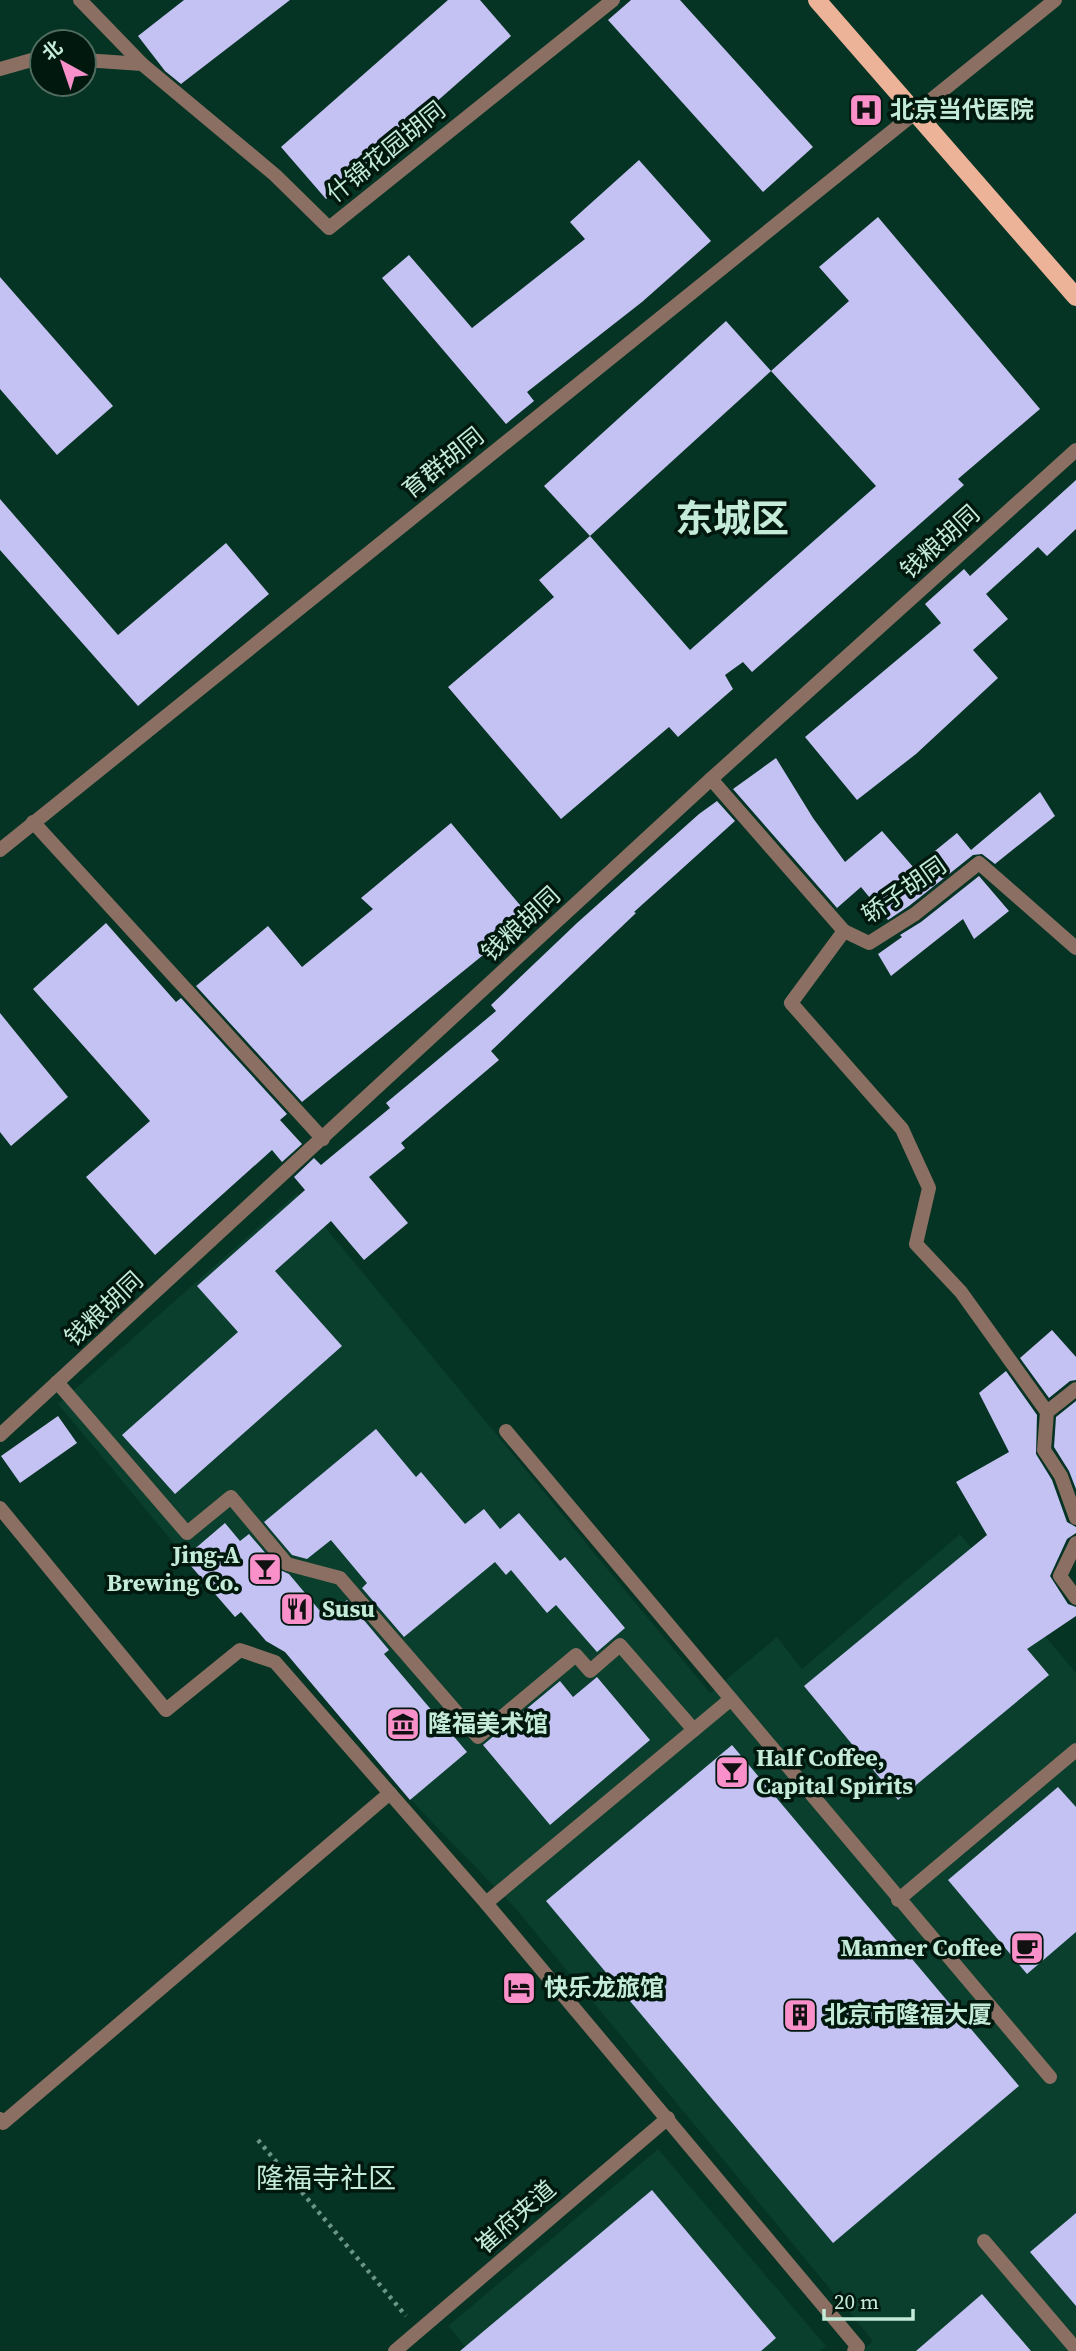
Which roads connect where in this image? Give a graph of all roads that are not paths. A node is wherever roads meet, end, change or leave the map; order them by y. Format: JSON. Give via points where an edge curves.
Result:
{"nodes":[{"id":1,"x":80,"y":0,"type":"edge"},
{"id":2,"x":613,"y":0,"type":"edge"},
{"id":3,"x":817,"y":0,"type":"edge"},
{"id":4,"x":1055,"y":0,"type":"edge"},
{"id":5,"x":28,"y":61,"type":"edge"},
{"id":6,"x":98,"y":61,"type":"edge"},
{"id":7,"x":142,"y":65,"type":"junction"},
{"id":8,"x":0,"y":69,"type":"edge"},
{"id":9,"x":916,"y":112,"type":"junction"},
{"id":10,"x":1076,"y":296,"type":"edge"},
{"id":11,"x":1076,"y":450,"type":"edge"},
{"id":12,"x":711,"y":779,"type":"junction"},
{"id":13,"x":33,"y":822,"type":"junction"},
{"id":14,"x":0,"y":850,"type":"edge"},
{"id":15,"x":844,"y":931,"type":"junction"},
{"id":16,"x":1076,"y":948,"type":"edge"},
{"id":17,"x":323,"y":1139,"type":"junction"},
{"id":18,"x":57,"y":1382,"type":"junction"},
{"id":19,"x":1076,"y":1389,"type":"edge"},
{"id":20,"x":1047,"y":1412,"type":"junction"},
{"id":21,"x":506,"y":1431,"type":"dead end"},
{"id":22,"x":0,"y":1435,"type":"edge"},
{"id":23,"x":0,"y":1508,"type":"edge"},
{"id":24,"x":1076,"y":1518,"type":"edge"},
{"id":25,"x":1076,"y":1543,"type":"edge"},
{"id":26,"x":1076,"y":1598,"type":"edge"},
{"id":27,"x":731,"y":1699,"type":"junction"},
{"id":28,"x":694,"y":1730,"type":"junction"},
{"id":29,"x":1076,"y":1750,"type":"edge"},
{"id":30,"x":390,"y":1793,"type":"junction"},
{"id":31,"x":898,"y":1900,"type":"junction"},
{"id":32,"x":486,"y":1903,"type":"junction"},
{"id":33,"x":1050,"y":2077,"type":"dead end"},
{"id":34,"x":668,"y":2118,"type":"junction"},
{"id":35,"x":0,"y":2119,"type":"edge"},
{"id":36,"x":984,"y":2241,"type":"dead end"},
{"id":37,"x":856,"y":2349,"type":"edge"},
{"id":38,"x":1076,"y":2349,"type":"edge"},
{"id":39,"x":395,"y":2351,"type":"edge"}],
"edges":[{"from":1,"to":7,"type":"street"},
{"from":2,"to":7,"type":"street","name":"什锦花园胡同","via":[[329,228],[275,175]]},
{"from":3,"to":9,"type":"main road"},
{"from":4,"to":9,"type":"street","name":"育群胡同"},
{"from":5,"to":8,"type":"street"},
{"from":6,"to":7,"type":"street"},
{"from":9,"to":10,"type":"main road"},
{"from":9,"to":13,"type":"street","name":"育群胡同"},
{"from":11,"to":12,"type":"street","name":"钱粮胡同"},
{"from":12,"to":15,"type":"street","name":"轿子胡同"},
{"from":12,"to":17,"type":"street","name":"钱粮胡同"},
{"from":13,"to":14,"type":"street","name":"育群胡同"},
{"from":13,"to":17,"type":"street"},
{"from":15,"to":16,"type":"street","name":"轿子胡同","via":[[869,943],[915,914],[979,863]]},
{"from":15,"to":20,"type":"street","via":[[792,1003],[902,1129],[929,1188],[916,1244],[961,1292]]},
{"from":17,"to":18,"type":"street","name":"钱粮胡同"},
{"from":18,"to":22,"type":"street","name":"钱粮胡同"},
{"from":18,"to":28,"type":"street","via":[[187,1533],[231,1497],[287,1564],[340,1578],[478,1737],[576,1655],[590,1671],[620,1645]]},
{"from":19,"to":20,"type":"street"},
{"from":20,"to":24,"type":"street","via":[[1045,1450],[1061,1476]]},
{"from":21,"to":27,"type":"street"},
{"from":23,"to":30,"type":"street","via":[[166,1710],[240,1650],[275,1662]]},
{"from":25,"to":26,"type":"street","via":[[1060,1576]]},
{"from":27,"to":28,"type":"street"},
{"from":27,"to":31,"type":"street"},
{"from":28,"to":32,"type":"street"},
{"from":29,"to":31,"type":"street"},
{"from":30,"to":32,"type":"street"},
{"from":30,"to":35,"type":"street","via":[[3,2123]]},
{"from":31,"to":33,"type":"street"},
{"from":32,"to":34,"type":"street"},
{"from":34,"to":37,"type":"street"},
{"from":34,"to":39,"type":"street","name":"崔府夹道"},
{"from":36,"to":38,"type":"street"}]}
